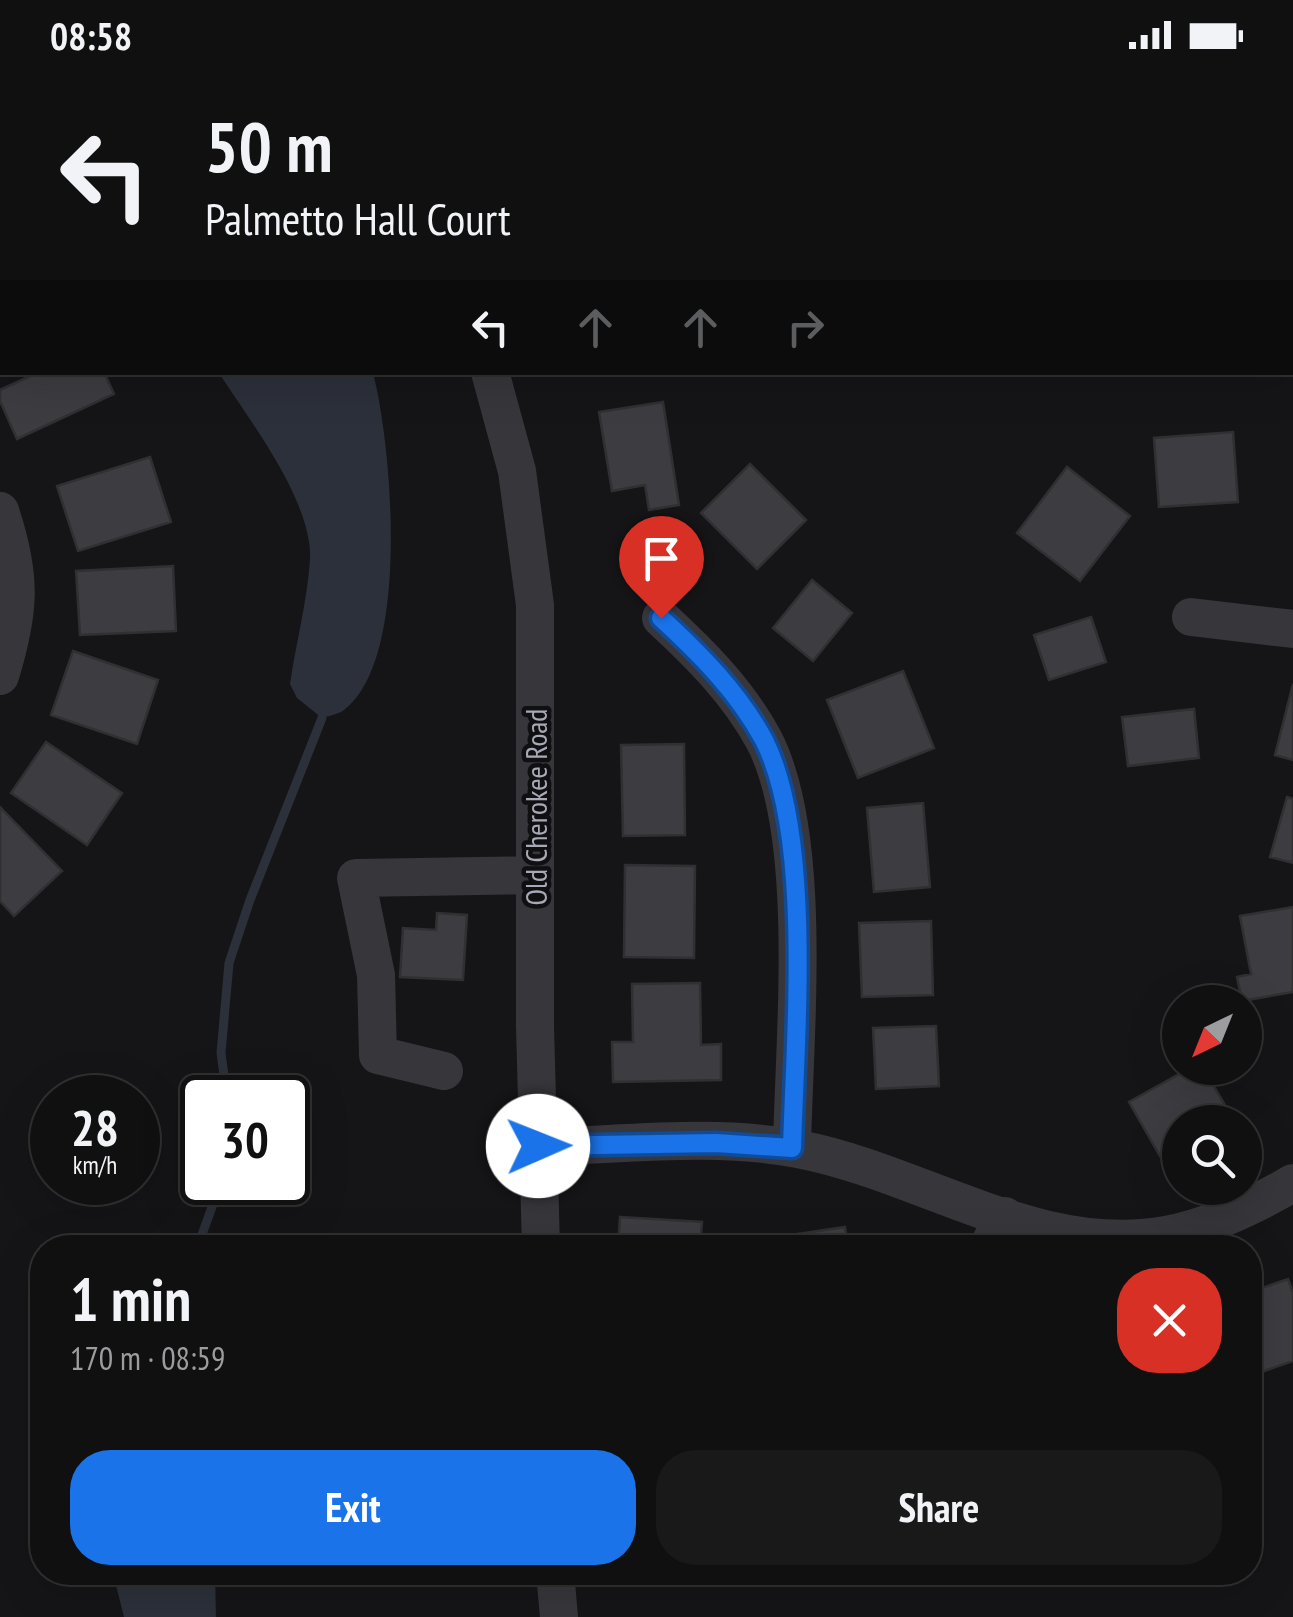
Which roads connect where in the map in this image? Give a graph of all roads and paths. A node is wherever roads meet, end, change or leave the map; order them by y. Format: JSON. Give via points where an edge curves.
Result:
{"nodes":[{"id":1,"x":491,"y":375,"type":"edge"},
{"id":2,"x":0,"y":511,"type":"edge"},
{"id":3,"x":1191,"y":617,"type":"dead end"},
{"id":4,"x":661,"y":618,"type":"dead end"},
{"id":5,"x":1293,"y":629,"type":"edge"},
{"id":6,"x":0,"y":676,"type":"edge"},
{"id":7,"x":534,"y":875,"type":"junction"},
{"id":8,"x":444,"y":1071,"type":"dead end"},
{"id":9,"x":538,"y":1146,"type":"junction"},
{"id":10,"x":792,"y":1148,"type":"junction"},
{"id":11,"x":1293,"y":1183,"type":"edge"},
{"id":12,"x":996,"y":1232,"type":"edge"},
{"id":13,"x":540,"y":1235,"type":"edge"},
{"id":14,"x":1042,"y":1235,"type":"edge"},
{"id":15,"x":1166,"y":1235,"type":"edge"},
{"id":16,"x":556,"y":1585,"type":"edge"},
{"id":17,"x":559,"y":1617,"type":"edge"}],
"edges":[{"from":1,"to":7,"type":"street","name":"Old Cherokee Road","via":[[518,471],[531,557]]},
{"from":2,"to":6,"type":"street","via":[[15,556],[16,622]]},
{"from":3,"to":5,"type":"street"},
{"from":4,"to":10,"type":"street","via":[[736,695],[784,795],[796,943]]},
{"from":7,"to":8,"type":"street","via":[[356,878],[376,976],[378,1055]]},
{"from":7,"to":9,"type":"street","name":"Old Cherokee Road"},
{"from":9,"to":10,"type":"street"},
{"from":9,"to":13,"type":"street","name":"Old Cherokee Road"},
{"from":10,"to":12,"type":"street","via":[[850,1160]]},
{"from":11,"to":15,"type":"street","via":[[1233,1214]]},
{"from":12,"to":14,"type":"street"},
{"from":16,"to":17,"type":"street"}]}
